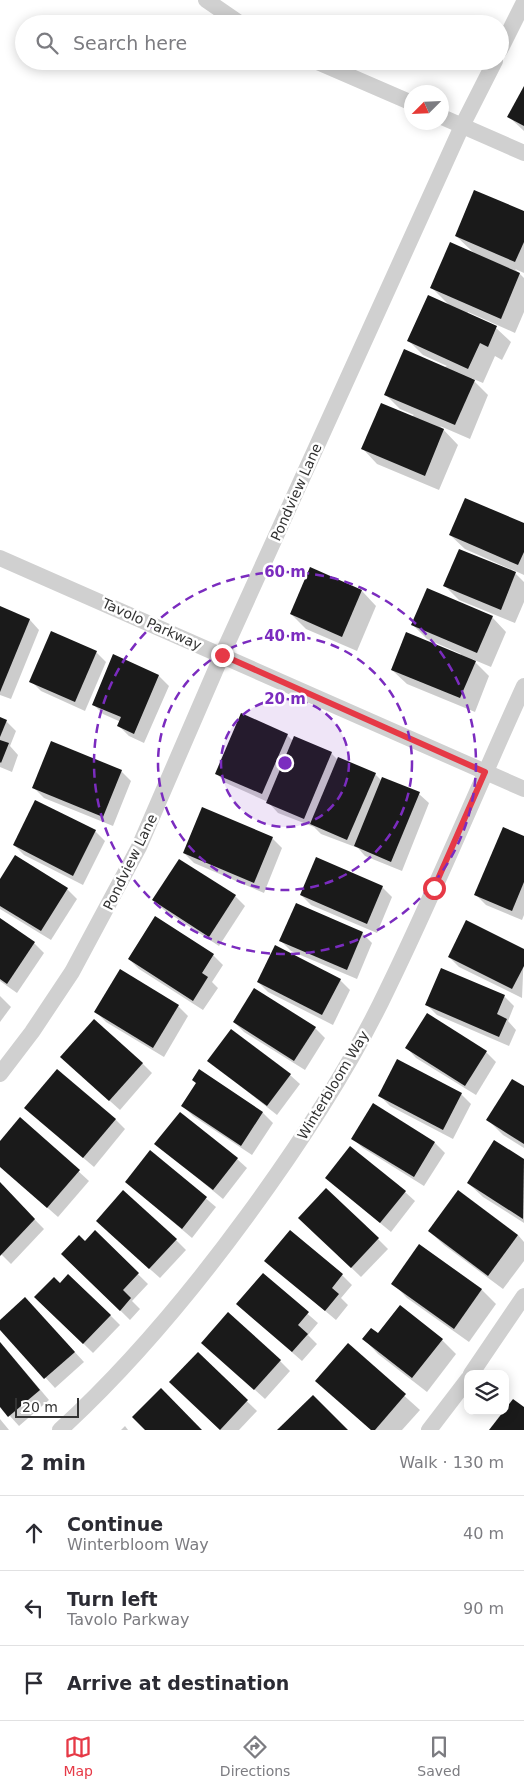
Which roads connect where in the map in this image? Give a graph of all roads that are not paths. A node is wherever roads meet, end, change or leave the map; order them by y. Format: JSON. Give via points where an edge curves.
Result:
{"nodes":[{"id":1,"x":206,"y":0,"type":"edge"},
{"id":2,"x":524,"y":2,"type":"edge"},
{"id":3,"x":228,"y":15,"type":"edge"},
{"id":4,"x":509,"y":32,"type":"edge"},
{"id":5,"x":335,"y":70,"type":"edge"},
{"id":6,"x":490,"y":70,"type":"edge"},
{"id":7,"x":404,"y":100,"type":"edge"},
{"id":8,"x":449,"y":120,"type":"edge"},
{"id":9,"x":462,"y":126,"type":"junction"},
{"id":10,"x":524,"y":153,"type":"edge"},
{"id":11,"x":0,"y":558,"type":"edge"},
{"id":12,"x":222,"y":655,"type":"junction"},
{"id":13,"x":524,"y":686,"type":"edge"},
{"id":14,"x":485,"y":772,"type":"junction"},
{"id":15,"x":524,"y":789,"type":"edge"},
{"id":16,"x":0,"y":1074,"type":"edge"},
{"id":17,"x":524,"y":1296,"type":"edge"},
{"id":18,"x":474,"y":1370,"type":"edge"},
{"id":19,"x":464,"y":1384,"type":"edge"},
{"id":20,"x":60,"y":1430,"type":"edge"},
{"id":21,"x":429,"y":1430,"type":"edge"}],
"edges":[{"from":1,"to":3,"type":"street"},
{"from":2,"to":4,"type":"street"},
{"from":5,"to":7,"type":"street"},
{"from":6,"to":9,"type":"street","name":"Pondview Lane"},
{"from":8,"to":9,"type":"street"},
{"from":9,"to":10,"type":"street"},
{"from":9,"to":12,"type":"street","name":"Pondview Lane"},
{"from":11,"to":12,"type":"street","name":"Tavolo Parkway"},
{"from":12,"to":14,"type":"street","name":"Tavolo Parkway"},
{"from":12,"to":16,"type":"street","name":"Pondview Lane","via":[[139,847],[104,916],[72,972]]},
{"from":13,"to":14,"type":"street","name":"Winterbloom Way"},
{"from":14,"to":15,"type":"street","name":"Tavolo Parkway"},
{"from":14,"to":20,"type":"street","name":"Winterbloom Way","via":[[387,992],[334,1088],[284,1166],[155,1335]]},
{"from":17,"to":18,"type":"street"},
{"from":19,"to":21,"type":"street"}]}
